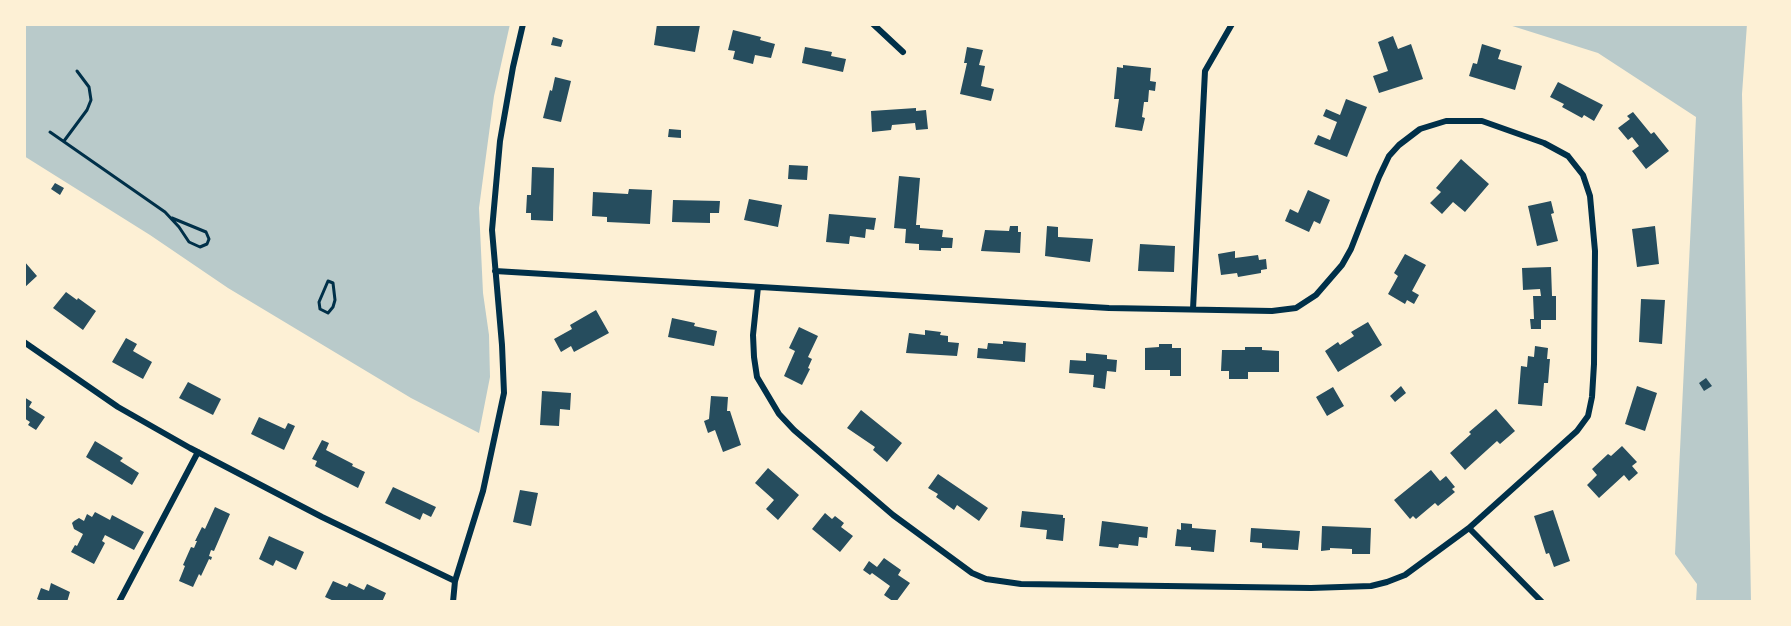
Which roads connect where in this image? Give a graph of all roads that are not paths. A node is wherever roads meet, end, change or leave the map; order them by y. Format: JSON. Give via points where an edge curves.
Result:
{"nodes":[{"id":1,"x":523,"y":24,"type":"edge"},
{"id":2,"x":873,"y":24,"type":"edge"},
{"id":3,"x":1232,"y":24,"type":"edge"},
{"id":4,"x":903,"y":52,"type":"dead end"},
{"id":5,"x":495,"y":271,"type":"junction"},
{"id":6,"x":758,"y":287,"type":"junction"},
{"id":7,"x":1193,"y":309,"type":"junction"},
{"id":8,"x":24,"y":342,"type":"edge"},
{"id":9,"x":198,"y":452,"type":"junction"},
{"id":10,"x":1469,"y":528,"type":"junction"},
{"id":11,"x":455,"y":581,"type":"junction"},
{"id":12,"x":119,"y":602,"type":"edge"},
{"id":13,"x":453,"y":602,"type":"edge"},
{"id":14,"x":1542,"y":602,"type":"edge"}],
"edges":[{"from":1,"to":5,"type":"street","via":[[500,141],[492,230]]},
{"from":2,"to":4,"type":"street"},
{"from":3,"to":7,"type":"street","via":[[1205,71]]},
{"from":5,"to":6,"type":"street"},
{"from":5,"to":11,"type":"street","via":[[504,393],[483,490]]},
{"from":6,"to":7,"type":"street","via":[[1109,308]]},
{"from":6,"to":10,"type":"street","via":[[753,335],[757,377],[779,414],[893,515],[986,579],[1021,584],[1371,586],[1405,575]]},
{"from":7,"to":10,"type":"street","via":[[1272,311],[1296,308],[1316,295],[1351,249],[1389,156],[1420,129],[1446,121],[1482,121],[1568,156],[1583,176],[1590,196],[1595,251],[1594,364],[1588,416]]},
{"from":8,"to":9,"type":"street","via":[[118,407]]},
{"from":9,"to":11,"type":"street"},
{"from":9,"to":12,"type":"street"},
{"from":10,"to":14,"type":"street"},
{"from":11,"to":13,"type":"street"}]}
